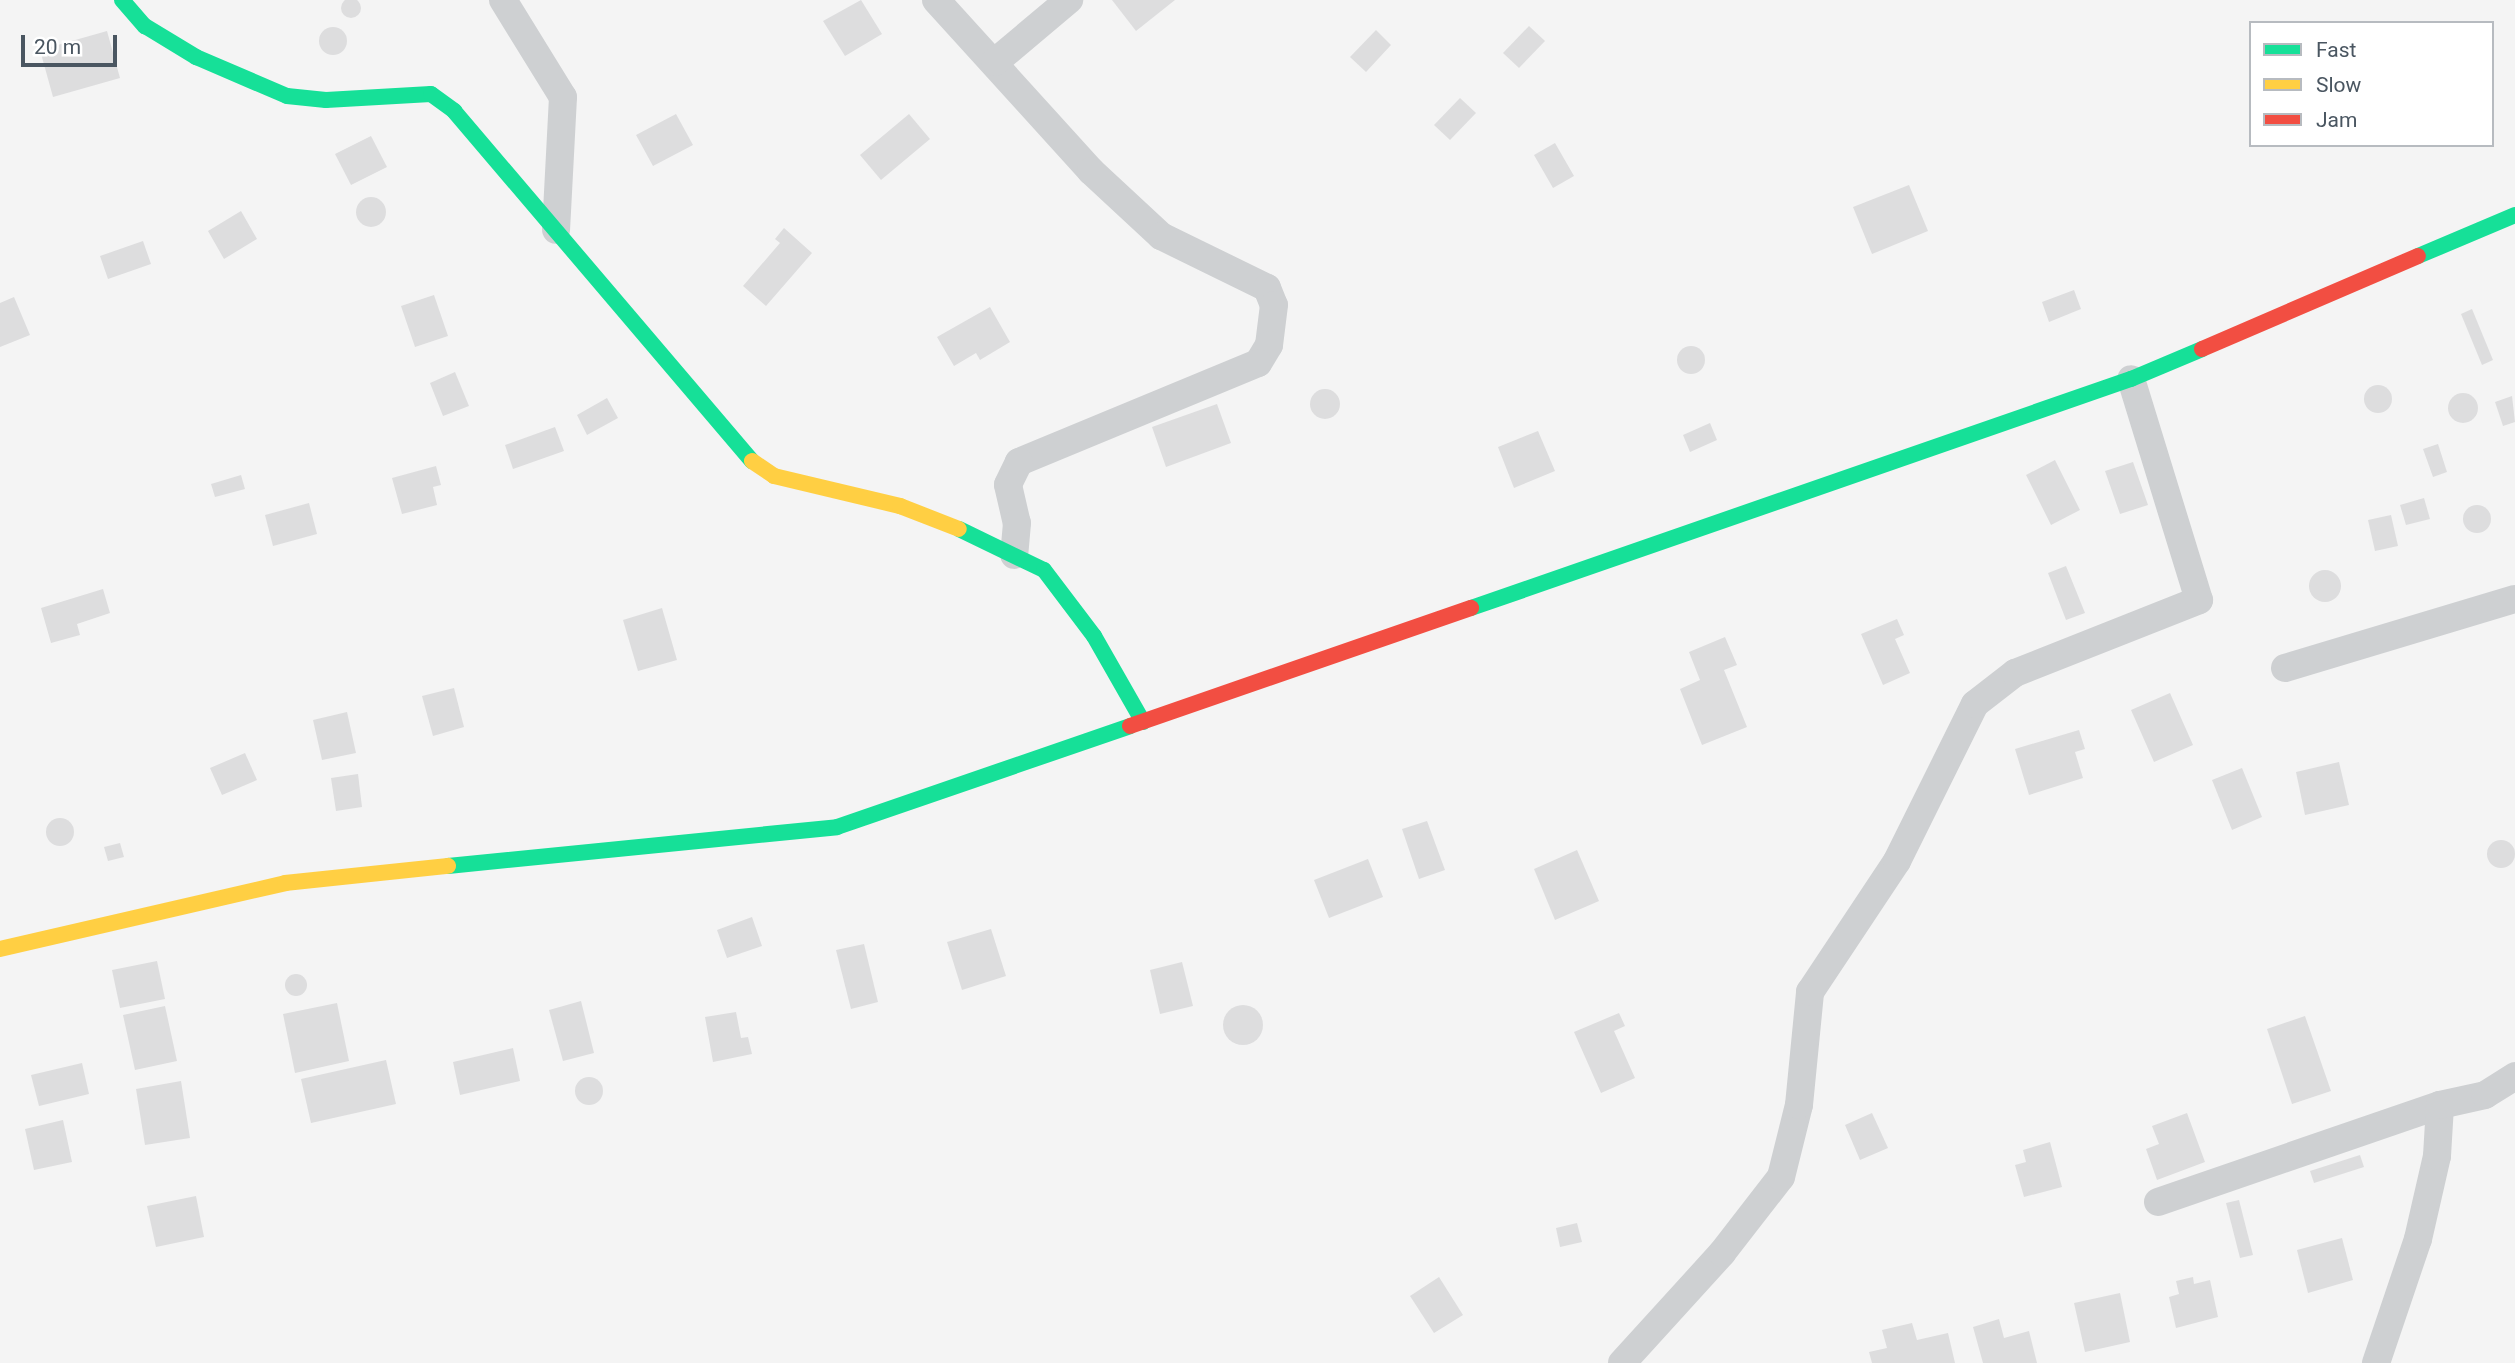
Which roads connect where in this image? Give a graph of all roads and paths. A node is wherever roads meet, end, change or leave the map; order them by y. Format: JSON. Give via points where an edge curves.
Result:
{"nodes":[{"id":1,"x":122,"y":0,"type":"edge"},
{"id":2,"x":503,"y":0,"type":"edge"},
{"id":3,"x":936,"y":0,"type":"edge"},
{"id":4,"x":1069,"y":0,"type":"edge"},
{"id":5,"x":995,"y":62,"type":"junction"},
{"id":6,"x":2515,"y":215,"type":"edge"},
{"id":7,"x":556,"y":230,"type":"junction"},
{"id":8,"x":2131,"y":379,"type":"junction"},
{"id":9,"x":1014,"y":555,"type":"junction"},
{"id":10,"x":2515,"y":599,"type":"edge"},
{"id":11,"x":2286,"y":668,"type":"dead end"},
{"id":12,"x":1143,"y":722,"type":"junction"},
{"id":13,"x":0,"y":927,"type":"edge"},
{"id":14,"x":31,"y":940,"type":"junction"},
{"id":15,"x":0,"y":949,"type":"edge"},
{"id":16,"x":2515,"y":1076,"type":"edge"},
{"id":17,"x":2440,"y":1105,"type":"junction"},
{"id":18,"x":2158,"y":1202,"type":"dead end"},
{"id":19,"x":1619,"y":1362,"type":"edge"},
{"id":20,"x":2376,"y":1363,"type":"edge"}],
"edges":[{"from":1,"to":7,"type":"main road","via":[[145,26],[196,57],[287,96],[326,100],[431,94],[454,111]]},
{"from":2,"to":7,"type":"street","via":[[563,97]]},
{"from":3,"to":5,"type":"street"},
{"from":4,"to":5,"type":"street"},
{"from":5,"to":9,"type":"street","via":[[1091,171],[1161,236],[1238,279],[1267,288],[1275,321],[1258,363],[1240,374],[1019,462],[1008,485],[1017,523]]},
{"from":6,"to":8,"type":"main road"},
{"from":7,"to":9,"type":"main road","via":[[743,455],[774,476],[900,506]]},
{"from":8,"to":12,"type":"main road"},
{"from":8,"to":19,"type":"street","via":[[2199,600],[2015,673],[1975,704],[1897,861],[1810,992],[1799,1105],[1781,1177],[1721,1253]]},
{"from":9,"to":12,"type":"main road","via":[[1044,570],[1094,636]]},
{"from":10,"to":11,"type":"street"},
{"from":12,"to":14,"type":"main road","via":[[837,827],[285,883]]},
{"from":13,"to":14,"type":"street"},
{"from":14,"to":15,"type":"main road"},
{"from":16,"to":17,"type":"street","via":[[2485,1095]]},
{"from":17,"to":18,"type":"street"},
{"from":17,"to":20,"type":"street","via":[[2437,1156],[2418,1239]]}]}
